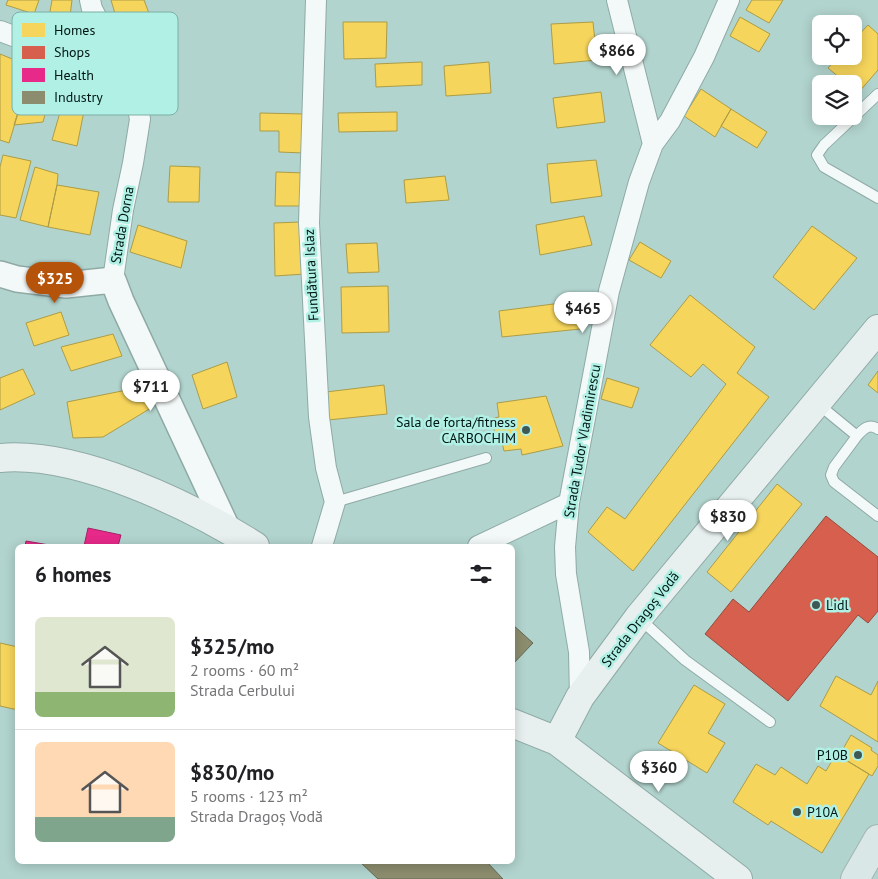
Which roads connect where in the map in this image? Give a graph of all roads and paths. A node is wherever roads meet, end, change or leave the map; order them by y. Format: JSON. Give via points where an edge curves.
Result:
{"nodes":[{"id":1,"x":90,"y":0,"type":"edge"},
{"id":2,"x":316,"y":0,"type":"edge"},
{"id":3,"x":617,"y":0,"type":"edge"},
{"id":4,"x":729,"y":0,"type":"edge"},
{"id":5,"x":94,"y":12,"type":"edge"},
{"id":6,"x":0,"y":31,"type":"edge"},
{"id":7,"x":12,"y":35,"type":"edge"},
{"id":8,"x":878,"y":94,"type":"edge"},
{"id":9,"x":139,"y":115,"type":"edge"},
{"id":10,"x":653,"y":144,"type":"junction"},
{"id":11,"x":878,"y":198,"type":"edge"},
{"id":12,"x":0,"y":274,"type":"edge"},
{"id":13,"x":113,"y":280,"type":"junction"},
{"id":14,"x":878,"y":329,"type":"edge"},
{"id":15,"x":817,"y":403,"type":"junction"},
{"id":16,"x":878,"y":429,"type":"edge"},
{"id":17,"x":857,"y":436,"type":"junction"},
{"id":18,"x":0,"y":458,"type":"edge"},
{"id":19,"x":486,"y":458,"type":"dead end"},
{"id":20,"x":335,"y":502,"type":"junction"},
{"id":21,"x":568,"y":503,"type":"junction"},
{"id":22,"x":878,"y":516,"type":"edge"},
{"id":23,"x":226,"y":528,"type":"junction"},
{"id":24,"x":252,"y":544,"type":"edge"},
{"id":25,"x":323,"y":544,"type":"edge"},
{"id":26,"x":482,"y":544,"type":"edge"},
{"id":27,"x":639,"y":617,"type":"junction"},
{"id":28,"x":580,"y":697,"type":"junction"},
{"id":29,"x":770,"y":722,"type":"dead end"},
{"id":30,"x":515,"y":724,"type":"edge"},
{"id":31,"x":557,"y":741,"type":"junction"},
{"id":32,"x":878,"y":839,"type":"edge"},
{"id":33,"x":738,"y":879,"type":"edge"},
{"id":34,"x":855,"y":879,"type":"edge"}],
"edges":[{"from":1,"to":5,"type":"street","name":"Strada Dorna"},
{"from":2,"to":20,"type":"street","name":"Fundătura Islaz","via":[[309,223],[319,417],[326,468]]},
{"from":3,"to":10,"type":"street"},
{"from":4,"to":10,"type":"street","name":"Strada Tudor Vladimirescu","via":[[675,113]]},
{"from":6,"to":7,"type":"street"},
{"from":8,"to":11,"type":"lane","via":[[817,155],[824,167]]},
{"from":9,"to":13,"type":"street","name":"Strada Dorna"},
{"from":10,"to":21,"type":"street","name":"Strada Tudor Vladimirescu","via":[[639,182],[609,291]]},
{"from":12,"to":13,"type":"street","via":[[66,285]]},
{"from":13,"to":23,"type":"street","name":"Strada Dorna"},
{"from":14,"to":15,"type":"main road","name":"Strada Dragoș Vodă"},
{"from":15,"to":17,"type":"lane"},
{"from":15,"to":27,"type":"main road","name":"Strada Dragoș Vodă"},
{"from":16,"to":17,"type":"lane","via":[[864,428]]},
{"from":17,"to":22,"type":"lane","via":[[831,474],[834,482]]},
{"from":18,"to":23,"type":"main road","via":[[19,456],[67,463],[166,499]]},
{"from":19,"to":20,"type":"lane"},
{"from":20,"to":25,"type":"street"},
{"from":21,"to":26,"type":"street"},
{"from":21,"to":28,"type":"street","name":"Strada Tudor Vladimirescu","via":[[566,574],[579,652]]},
{"from":23,"to":24,"type":"main road"},
{"from":27,"to":28,"type":"main road","name":"Strada Dragoș Vodă"},
{"from":27,"to":29,"type":"lane","via":[[685,660]]},
{"from":28,"to":31,"type":"main road","name":"Strada Dragoș Vodă"},
{"from":30,"to":31,"type":"main road"},
{"from":31,"to":33,"type":"main road"},
{"from":32,"to":34,"type":"main road"}]}
